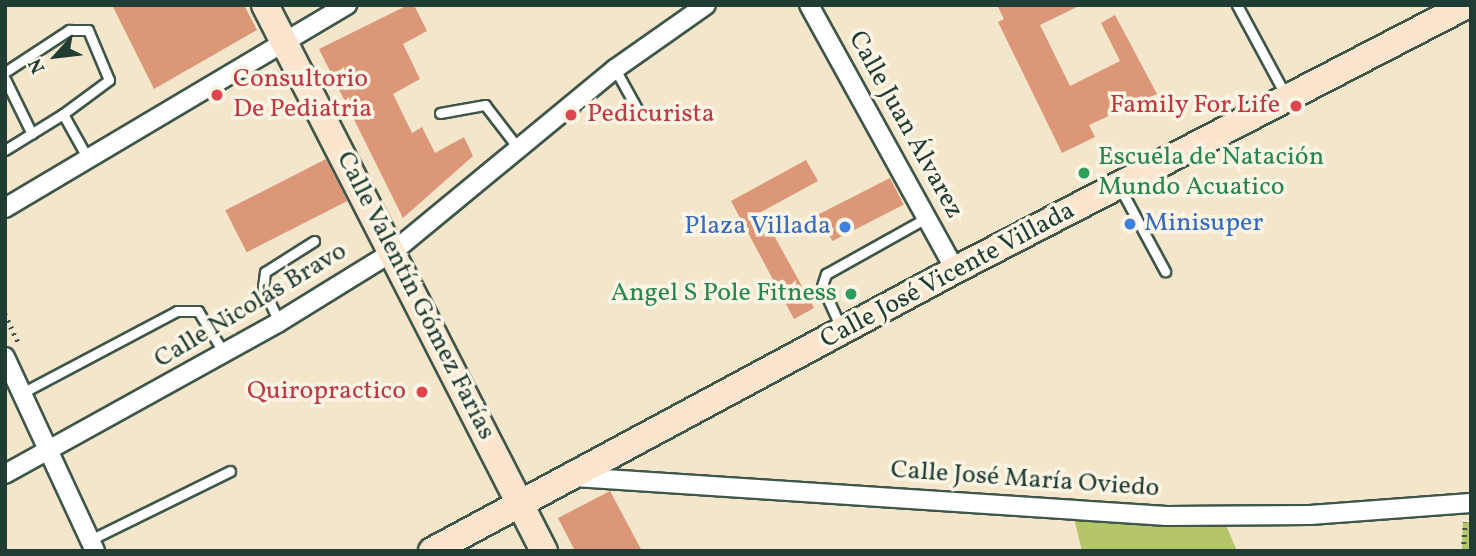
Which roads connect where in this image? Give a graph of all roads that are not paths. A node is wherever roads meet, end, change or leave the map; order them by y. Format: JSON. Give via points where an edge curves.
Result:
{"nodes":[{"id":1,"x":265,"y":5,"type":"edge"},
{"id":2,"x":347,"y":5,"type":"edge"},
{"id":3,"x":706,"y":5,"type":"edge"},
{"id":4,"x":809,"y":5,"type":"edge"},
{"id":5,"x":1237,"y":5,"type":"edge"},
{"id":6,"x":1467,"y":5,"type":"edge"},
{"id":7,"x":285,"y":41,"type":"junction"},
{"id":8,"x":615,"y":69,"type":"junction"},
{"id":9,"x":5,"y":72,"type":"edge"},
{"id":10,"x":5,"y":79,"type":"edge"},
{"id":11,"x":1287,"y":98,"type":"junction"},
{"id":12,"x":440,"y":113,"type":"dead end"},
{"id":13,"x":63,"y":114,"type":"junction"},
{"id":14,"x":641,"y":116,"type":"dead end"},
{"id":15,"x":32,"y":134,"type":"junction"},
{"id":16,"x":518,"y":148,"type":"junction"},
{"id":17,"x":5,"y":150,"type":"edge"},
{"id":18,"x":88,"y":159,"type":"junction"},
{"id":19,"x":1118,"y":186,"type":"junction"},
{"id":20,"x":5,"y":208,"type":"edge"},
{"id":21,"x":926,"y":218,"type":"junction"},
{"id":22,"x":314,"y":241,"type":"dead end"},
{"id":23,"x":394,"y":251,"type":"junction"},
{"id":24,"x":955,"y":270,"type":"junction"},
{"id":25,"x":1165,"y":271,"type":"dead end"},
{"id":26,"x":279,"y":322,"type":"junction"},
{"id":27,"x":842,"y":331,"type":"junction"},
{"id":28,"x":224,"y":353,"type":"junction"},
{"id":29,"x":5,"y":357,"type":"edge"},
{"id":30,"x":22,"y":393,"type":"junction"},
{"id":31,"x":50,"y":452,"type":"junction"},
{"id":32,"x":230,"y":471,"type":"dead end"},
{"id":33,"x":5,"y":474,"type":"edge"},
{"id":34,"x":575,"y":477,"type":"junction"},
{"id":35,"x":1468,"y":503,"type":"edge"},
{"id":36,"x":521,"y":505,"type":"junction"},
{"id":37,"x":93,"y":545,"type":"edge"},
{"id":38,"x":432,"y":551,"type":"edge"},
{"id":39,"x":544,"y":551,"type":"edge"}],
"edges":[{"from":1,"to":7,"type":"main road","name":"Calle Valentín Gómez Farías"},
{"from":2,"to":7,"type":"street"},
{"from":3,"to":8,"type":"street","name":"Calle Nicolás Bravo"},
{"from":4,"to":21,"type":"street","name":"Calle Juan Álvarez"},
{"from":5,"to":11,"type":"lane"},
{"from":6,"to":11,"type":"main road","name":"Calle José Vicente Villada"},
{"from":7,"to":18,"type":"street"},
{"from":7,"to":23,"type":"main road","name":"Calle Valentín Gómez Farías"},
{"from":8,"to":14,"type":"lane"},
{"from":8,"to":16,"type":"street","name":"Calle Nicolás Bravo"},
{"from":9,"to":13,"type":"lane","via":[[69,30],[88,30],[109,80]]},
{"from":10,"to":15,"type":"lane"},
{"from":11,"to":19,"type":"main road","name":"Calle José Vicente Villada"},
{"from":12,"to":16,"type":"lane","via":[[485,105]]},
{"from":13,"to":15,"type":"lane"},
{"from":13,"to":18,"type":"lane"},
{"from":15,"to":17,"type":"lane"},
{"from":16,"to":23,"type":"street","name":"Calle Nicolás Bravo"},
{"from":18,"to":20,"type":"street"},
{"from":19,"to":24,"type":"main road","name":"Calle José Vicente Villada"},
{"from":19,"to":25,"type":"lane"},
{"from":21,"to":24,"type":"street","name":"Calle Juan Álvarez"},
{"from":21,"to":27,"type":"lane","via":[[826,274],[822,286]]},
{"from":22,"to":26,"type":"lane","via":[[265,272],[263,288]]},
{"from":23,"to":26,"type":"street","name":"Calle Nicolás Bravo"},
{"from":23,"to":36,"type":"main road","name":"Calle Valentín Gómez Farías"},
{"from":24,"to":27,"type":"main road","name":"Calle José Vicente Villada"},
{"from":26,"to":28,"type":"street","name":"Calle Nicolás Bravo"},
{"from":27,"to":34,"type":"main road","name":"Calle José Vicente Villada"},
{"from":28,"to":30,"type":"lane","via":[[198,312],[177,311]]},
{"from":28,"to":31,"type":"street","name":"Calle Nicolás Bravo"},
{"from":29,"to":30,"type":"street"},
{"from":30,"to":31,"type":"street"},
{"from":31,"to":33,"type":"street","name":"Calle Nicolás Bravo"},
{"from":31,"to":37,"type":"street"},
{"from":32,"to":37,"type":"lane"},
{"from":34,"to":35,"type":"street","name":"Calle José María Oviedo","via":[[1167,516],[1310,515]]},
{"from":34,"to":36,"type":"main road","name":"Calle José Vicente Villada"},
{"from":36,"to":38,"type":"main road","name":"Calle José Vicente Villada"},
{"from":36,"to":39,"type":"main road","name":"Calle Valentín Gómez Farías"}]}
